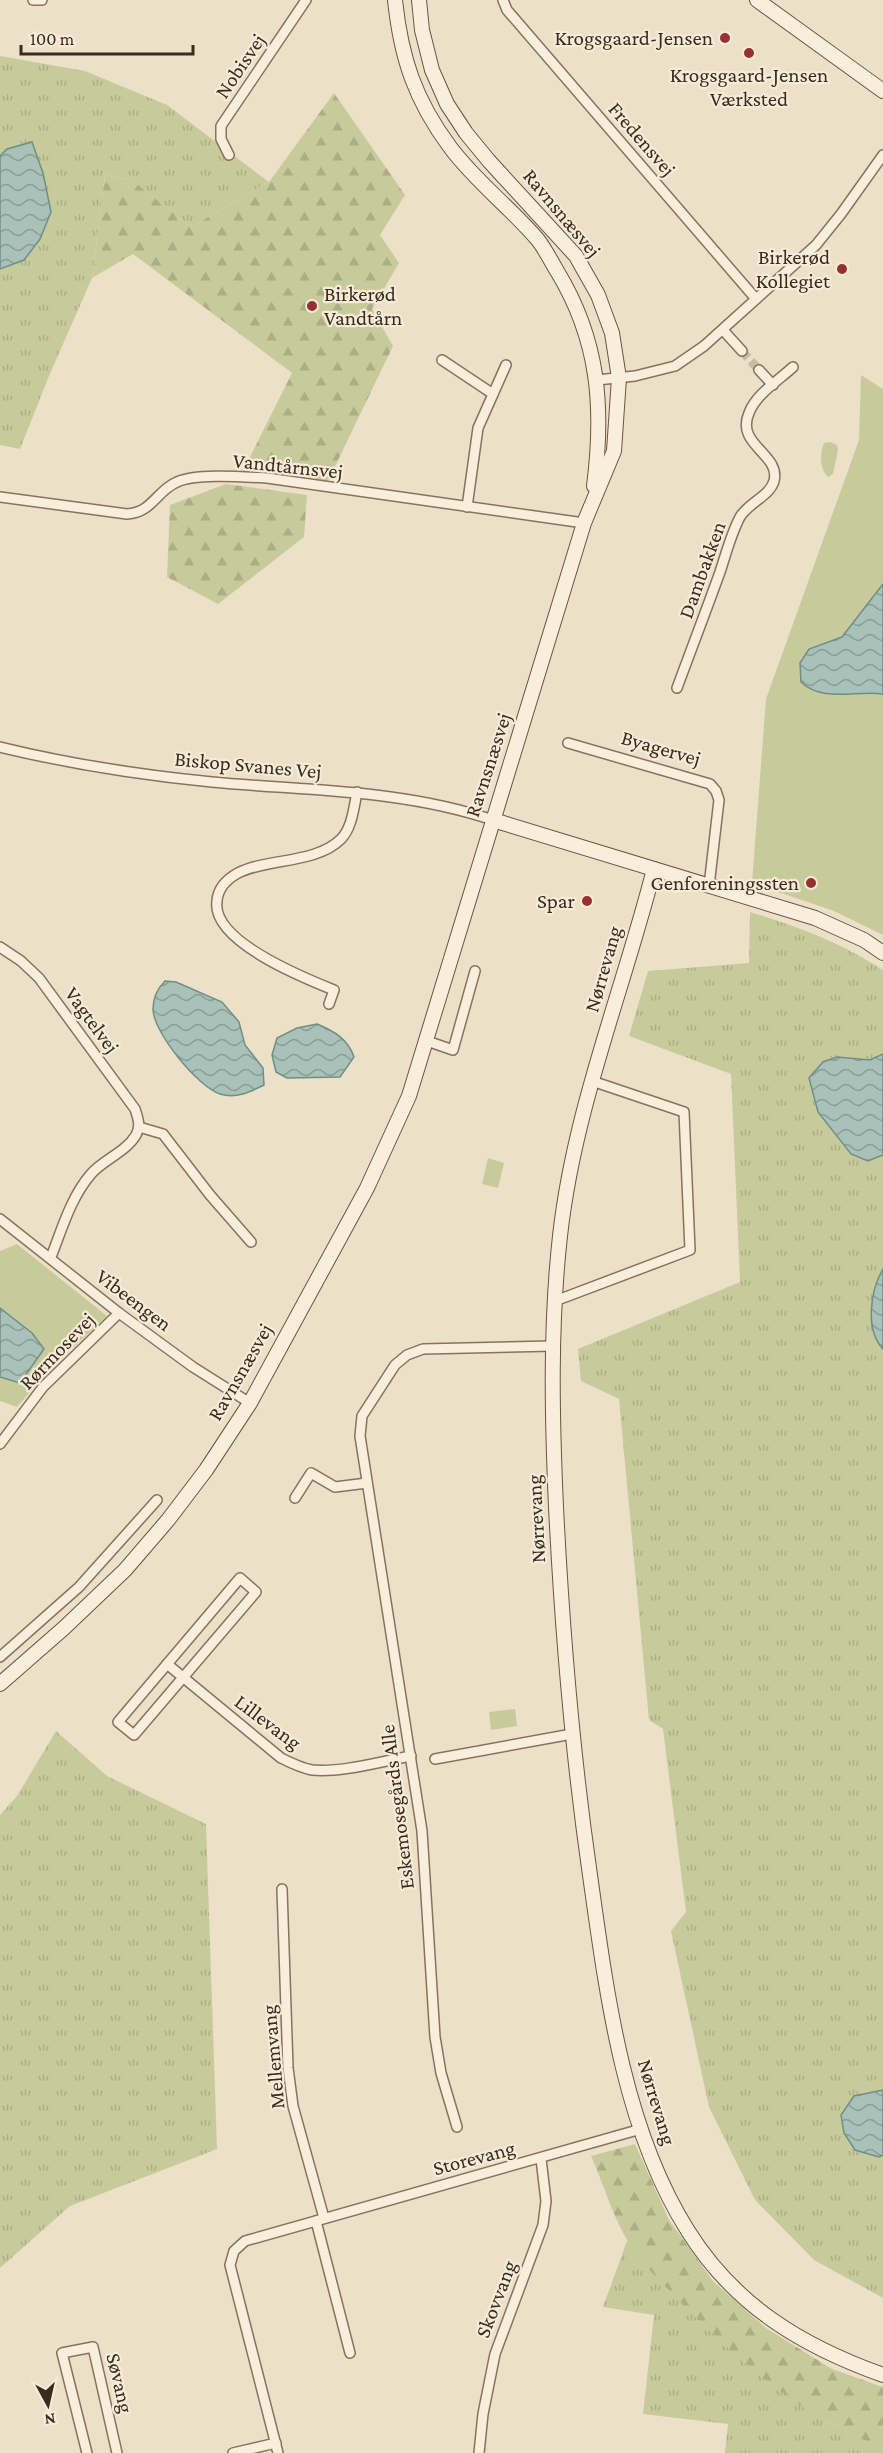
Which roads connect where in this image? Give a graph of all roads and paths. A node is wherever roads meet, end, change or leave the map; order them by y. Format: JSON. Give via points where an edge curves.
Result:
{"nodes":[{"id":1,"x":33,"y":0,"type":"edge"},
{"id":2,"x":42,"y":0,"type":"edge"},
{"id":3,"x":306,"y":0,"type":"edge"},
{"id":4,"x":395,"y":0,"type":"edge"},
{"id":5,"x":419,"y":0,"type":"edge"},
{"id":6,"x":503,"y":0,"type":"edge"},
{"id":7,"x":757,"y":0,"type":"edge"},
{"id":8,"x":883,"y":91,"type":"edge"},
{"id":9,"x":229,"y":155,"type":"dead end"},
{"id":10,"x":883,"y":155,"type":"edge"},
{"id":11,"x":756,"y":299,"type":"junction"},
{"id":12,"x":723,"y":330,"type":"junction"},
{"id":13,"x":742,"y":351,"type":"tunnel mouth"},
{"id":14,"x":442,"y":360,"type":"dead end"},
{"id":15,"x":506,"y":365,"type":"dead end"},
{"id":16,"x":793,"y":367,"type":"dead end"},
{"id":17,"x":759,"y":370,"type":"tunnel mouth"},
{"id":18,"x":619,"y":378,"type":"junction"},
{"id":19,"x":597,"y":380,"type":"junction"},
{"id":20,"x":773,"y":385,"type":"junction"},
{"id":21,"x":493,"y":394,"type":"junction"},
{"id":22,"x":0,"y":497,"type":"edge"},
{"id":23,"x":592,"y":503,"type":"junction"},
{"id":24,"x":467,"y":507,"type":"junction"},
{"id":25,"x":584,"y":523,"type":"junction"},
{"id":26,"x":677,"y":688,"type":"dead end"},
{"id":27,"x":568,"y":743,"type":"dead end"},
{"id":28,"x":0,"y":747,"type":"edge"},
{"id":29,"x":357,"y":792,"type":"junction"},
{"id":30,"x":493,"y":820,"type":"junction"},
{"id":31,"x":654,"y":869,"type":"junction"},
{"id":32,"x":709,"y":886,"type":"junction"},
{"id":33,"x":0,"y":947,"type":"edge"},
{"id":34,"x":883,"y":953,"type":"edge"},
{"id":35,"x":475,"y":971,"type":"dead end"},
{"id":36,"x":329,"y":1004,"type":"dead end"},
{"id":37,"x":427,"y":1041,"type":"junction"},
{"id":38,"x":592,"y":1081,"type":"junction"},
{"id":39,"x":139,"y":1127,"type":"junction"},
{"id":40,"x":0,"y":1219,"type":"edge"},
{"id":41,"x":250,"y":1242,"type":"dead end"},
{"id":42,"x":51,"y":1257,"type":"junction"},
{"id":43,"x":555,"y":1301,"type":"junction"},
{"id":44,"x":119,"y":1313,"type":"junction"},
{"id":45,"x":553,"y":1346,"type":"junction"},
{"id":46,"x":250,"y":1403,"type":"junction"},
{"id":47,"x":0,"y":1444,"type":"edge"},
{"id":48,"x":367,"y":1483,"type":"junction"},
{"id":49,"x":295,"y":1498,"type":"dead end"},
{"id":50,"x":157,"y":1500,"type":"dead end"},
{"id":51,"x":0,"y":1657,"type":"edge"},
{"id":52,"x":167,"y":1664,"type":"junction"},
{"id":53,"x":14,"y":1671,"type":"junction"},
{"id":54,"x":183,"y":1677,"type":"junction"},
{"id":55,"x":0,"y":1684,"type":"edge"},
{"id":56,"x":572,"y":1734,"type":"junction"},
{"id":57,"x":411,"y":1756,"type":"junction"},
{"id":58,"x":435,"y":1759,"type":"dead end"},
{"id":59,"x":282,"y":1889,"type":"dead end"},
{"id":60,"x":457,"y":2127,"type":"dead end"},
{"id":61,"x":641,"y":2129,"type":"junction"},
{"id":62,"x":541,"y":2159,"type":"junction"},
{"id":63,"x":320,"y":2219,"type":"junction"},
{"id":64,"x":350,"y":2353,"type":"dead end"},
{"id":65,"x":883,"y":2375,"type":"edge"},
{"id":66,"x":276,"y":2442,"type":"junction"},
{"id":67,"x":87,"y":2453,"type":"edge"},
{"id":68,"x":117,"y":2453,"type":"edge"},
{"id":69,"x":232,"y":2453,"type":"edge"},
{"id":70,"x":278,"y":2453,"type":"edge"},
{"id":71,"x":479,"y":2453,"type":"edge"}],
"edges":[{"from":1,"to":2,"type":"street"},
{"from":3,"to":9,"type":"street","name":"Nobisvej","via":[[221,126],[221,139]]},
{"from":4,"to":19,"type":"main road","name":"Ravnsnæsvej","via":[[405,64],[421,102],[451,148],[539,241],[574,299],[592,351]]},
{"from":5,"to":18,"type":"main road","name":"Ravnsnæsvej","via":[[432,70],[447,104],[489,161],[576,256],[598,295],[608,323]]},
{"from":6,"to":11,"type":"street","name":"Fredensvej","via":[[507,10]]},
{"from":7,"to":8,"type":"main road"},
{"from":10,"to":11,"type":"street","via":[[816,245]]},
{"from":11,"to":12,"type":"street"},
{"from":12,"to":13,"type":"street"},
{"from":12,"to":18,"type":"street","via":[[675,366]]},
{"from":14,"to":21,"type":"street"},
{"from":15,"to":21,"type":"street"},
{"from":16,"to":20,"type":"street","name":"Dambakken"},
{"from":17,"to":20,"type":"street"},
{"from":18,"to":19,"type":"street"},
{"from":18,"to":23,"type":"main road","name":"Ravnsnæsvej","via":[[614,451]]},
{"from":19,"to":23,"type":"main road","name":"Ravnsnæsvej","via":[[599,450]]},
{"from":20,"to":26,"type":"street","name":"Dambakken","via":[[754,404],[746,424],[753,444],[771,463],[775,479],[772,487],[741,515]]},
{"from":21,"to":24,"type":"street","via":[[478,428]]},
{"from":22,"to":24,"type":"street","name":"Vandtårnsvej","via":[[136,514],[178,481],[239,477]]},
{"from":23,"to":25,"type":"main road","name":"Ravnsnæsvej"},
{"from":24,"to":25,"type":"street","name":"Vandtårnsvej"},
{"from":25,"to":30,"type":"main road","name":"Ravnsnæsvej"},
{"from":27,"to":32,"type":"street","name":"Byagervej","via":[[710,784],[717,791]]},
{"from":28,"to":29,"type":"street","name":"Biskop Svanes Vej","via":[[107,770]]},
{"from":29,"to":30,"type":"street","name":"Biskop Svanes Vej","via":[[414,799]]},
{"from":29,"to":36,"type":"street","via":[[348,830],[330,847],[239,872],[225,882],[216,905],[225,926],[237,938],[303,978],[334,990]]},
{"from":30,"to":31,"type":"main road"},
{"from":30,"to":37,"type":"main road","name":"Ravnsnæsvej"},
{"from":31,"to":32,"type":"main road"},
{"from":31,"to":38,"type":"main road","name":"Nørrevang"},
{"from":32,"to":34,"type":"main road","via":[[815,918]]},
{"from":33,"to":39,"type":"street","name":"Vagtelvej","via":[[39,978],[135,1109]]},
{"from":35,"to":37,"type":"street","via":[[453,1050]]},
{"from":37,"to":46,"type":"main road","name":"Ravnsnæsvej","via":[[409,1096],[367,1188]]},
{"from":38,"to":43,"type":"main road","name":"Nørrevang","via":[[560,1234]]},
{"from":38,"to":43,"type":"street","via":[[684,1112],[690,1250]]},
{"from":39,"to":41,"type":"street","via":[[163,1134]]},
{"from":39,"to":42,"type":"street","via":[[131,1142],[82,1185]]},
{"from":40,"to":42,"type":"street","name":"Vibeengen"},
{"from":42,"to":44,"type":"street","name":"Vibeengen"},
{"from":43,"to":45,"type":"main road","name":"Nørrevang"},
{"from":44,"to":46,"type":"street","name":"Vibeengen"},
{"from":44,"to":47,"type":"street","name":"Rørmosevej","via":[[44,1387]]},
{"from":45,"to":48,"type":"street","name":"Eskemosegårds Alle","via":[[423,1349],[407,1355],[395,1365],[362,1416],[360,1436]]},
{"from":45,"to":56,"type":"main road","name":"Nørrevang","via":[[554,1460]]},
{"from":46,"to":53,"type":"main road","name":"Ravnsnæsvej","via":[[206,1470],[125,1570]]},
{"from":48,"to":49,"type":"street","via":[[334,1487],[311,1473]]},
{"from":48,"to":57,"type":"street","name":"Eskemosegårds Alle"},
{"from":50,"to":51,"type":"street","via":[[80,1587]]},
{"from":51,"to":53,"type":"street"},
{"from":52,"to":54,"type":"street","name":"Lillevang"},
{"from":52,"to":54,"type":"street","via":[[118,1722],[134,1735]]},
{"from":52,"to":54,"type":"street","via":[[240,1578],[256,1592]]},
{"from":53,"to":55,"type":"main road","name":"Ravnsnæsvej"},
{"from":54,"to":57,"type":"street","name":"Lillevang","via":[[296,1766],[330,1770]]},
{"from":56,"to":58,"type":"street"},
{"from":56,"to":61,"type":"main road","name":"Nørrevang","via":[[599,1938],[620,2052]]},
{"from":57,"to":60,"type":"street","name":"Eskemosegårds Alle","via":[[422,1831],[435,2037]]},
{"from":59,"to":63,"type":"street","name":"Mellemvang","via":[[288,2068]]},
{"from":61,"to":62,"type":"street","name":"Storevang"},
{"from":61,"to":65,"type":"main road","name":"Nørrevang","via":[[668,2196],[687,2230],[732,2286],[799,2338]]},
{"from":62,"to":63,"type":"street","name":"Storevang"},
{"from":62,"to":71,"type":"street","name":"Skovvang","via":[[546,2201],[543,2225],[495,2354]]},
{"from":63,"to":64,"type":"street"},
{"from":63,"to":66,"type":"street","name":"Storevang","via":[[245,2241],[234,2251],[230,2265]]},
{"from":66,"to":69,"type":"street"},
{"from":66,"to":70,"type":"street","name":"Storevang"},
{"from":67,"to":68,"type":"street","name":"Søvang","via":[[62,2353],[93,2347]]}]}
